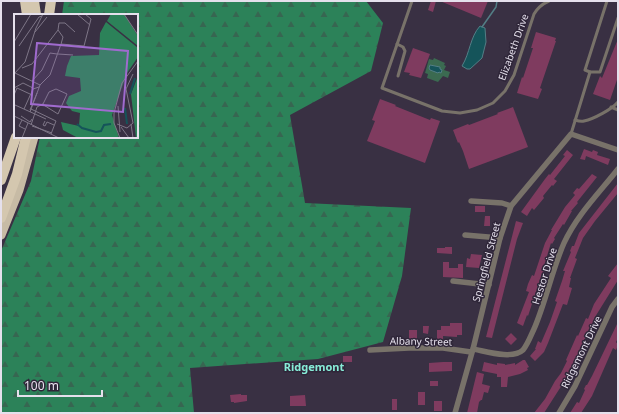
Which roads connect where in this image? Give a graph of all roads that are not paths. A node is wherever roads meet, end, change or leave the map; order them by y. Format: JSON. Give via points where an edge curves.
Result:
{"nodes":[{"id":1,"x":25,"y":1,"type":"edge"},
{"id":2,"x":34,"y":1,"type":"edge"},
{"id":3,"x":51,"y":1,"type":"edge"},
{"id":4,"x":55,"y":1,"type":"edge"},
{"id":5,"x":412,"y":1,"type":"edge"},
{"id":6,"x":548,"y":1,"type":"edge"},
{"id":7,"x":607,"y":1,"type":"edge"},
{"id":8,"x":543,"y":2,"type":"edge"},
{"id":9,"x":27,"y":14,"type":"edge"},
{"id":10,"x":36,"y":14,"type":"edge"},
{"id":11,"x":49,"y":14,"type":"edge"},
{"id":12,"x":53,"y":14,"type":"edge"},
{"id":13,"x":618,"y":18,"type":"edge"},
{"id":14,"x":397,"y":44,"type":"junction"},
{"id":15,"x":590,"y":72,"type":"junction"},
{"id":16,"x":398,"y":76,"type":"dead end"},
{"id":17,"x":618,"y":102,"type":"edge"},
{"id":18,"x":611,"y":107,"type":"junction"},
{"id":19,"x":618,"y":110,"type":"edge"},
{"id":20,"x":575,"y":120,"type":"junction"},
{"id":21,"x":571,"y":134,"type":"junction"},
{"id":22,"x":16,"y":138,"type":"edge"},
{"id":23,"x":26,"y":138,"type":"edge"},
{"id":24,"x":34,"y":138,"type":"edge"},
{"id":25,"x":618,"y":150,"type":"edge"},
{"id":26,"x":618,"y":170,"type":"edge"},
{"id":27,"x":1,"y":180,"type":"edge"},
{"id":28,"x":471,"y":201,"type":"dead end"},
{"id":29,"x":511,"y":206,"type":"junction"},
{"id":30,"x":1,"y":218,"type":"edge"},
{"id":31,"x":1,"y":235,"type":"edge"},
{"id":32,"x":465,"y":235,"type":"dead end"},
{"id":33,"x":500,"y":238,"type":"junction"},
{"id":34,"x":453,"y":281,"type":"dead end"},
{"id":35,"x":489,"y":285,"type":"junction"},
{"id":36,"x":618,"y":299,"type":"edge"},
{"id":37,"x":370,"y":350,"type":"dead end"},
{"id":38,"x":472,"y":350,"type":"junction"},
{"id":39,"x":454,"y":413,"type":"edge"},
{"id":40,"x":559,"y":413,"type":"edge"}],
"edges":[{"from":1,"to":9,"type":"highway"},
{"from":2,"to":10,"type":"highway"},
{"from":3,"to":11,"type":"highway"},
{"from":4,"to":12,"type":"highway"},
{"from":5,"to":14,"type":"lane"},
{"from":6,"to":8,"type":"lane","name":"Elizabeth Drive"},
{"from":7,"to":15,"type":"lane","via":[[585,70]]},
{"from":8,"to":14,"type":"lane","name":"Elizabeth Drive","via":[[534,14],[514,75],[505,90],[492,103],[477,110],[460,113],[442,111],[382,88]]},
{"from":13,"to":15,"type":"lane","via":[[600,72]]},
{"from":14,"to":16,"type":"lane","via":[[405,50]]},
{"from":15,"to":20,"type":"lane"},
{"from":17,"to":18,"type":"lane"},
{"from":18,"to":19,"type":"lane"},
{"from":18,"to":20,"type":"lane","via":[[583,122]]},
{"from":20,"to":21,"type":"lane"},
{"from":21,"to":25,"type":"street"},
{"from":21,"to":29,"type":"street","name":"Springfield Street"},
{"from":22,"to":27,"type":"highway"},
{"from":23,"to":30,"type":"highway","via":[[15,181]]},
{"from":24,"to":31,"type":"highway","via":[[19,190]]},
{"from":26,"to":38,"type":"street","name":"Hestor Drive","via":[[578,217],[564,243],[543,308],[522,350],[507,355]]},
{"from":28,"to":29,"type":"street","via":[[502,202]]},
{"from":29,"to":33,"type":"street","name":"Springfield Street"},
{"from":32,"to":33,"type":"street"},
{"from":33,"to":35,"type":"street","name":"Springfield Street"},
{"from":34,"to":35,"type":"street"},
{"from":35,"to":38,"type":"street","name":"Springfield Street"},
{"from":36,"to":40,"type":"street","name":"Ridgemont Drive","via":[[576,386]]},
{"from":37,"to":38,"type":"street","name":"Albany Street"},
{"from":38,"to":39,"type":"street","name":"Springfield Street"}]}
